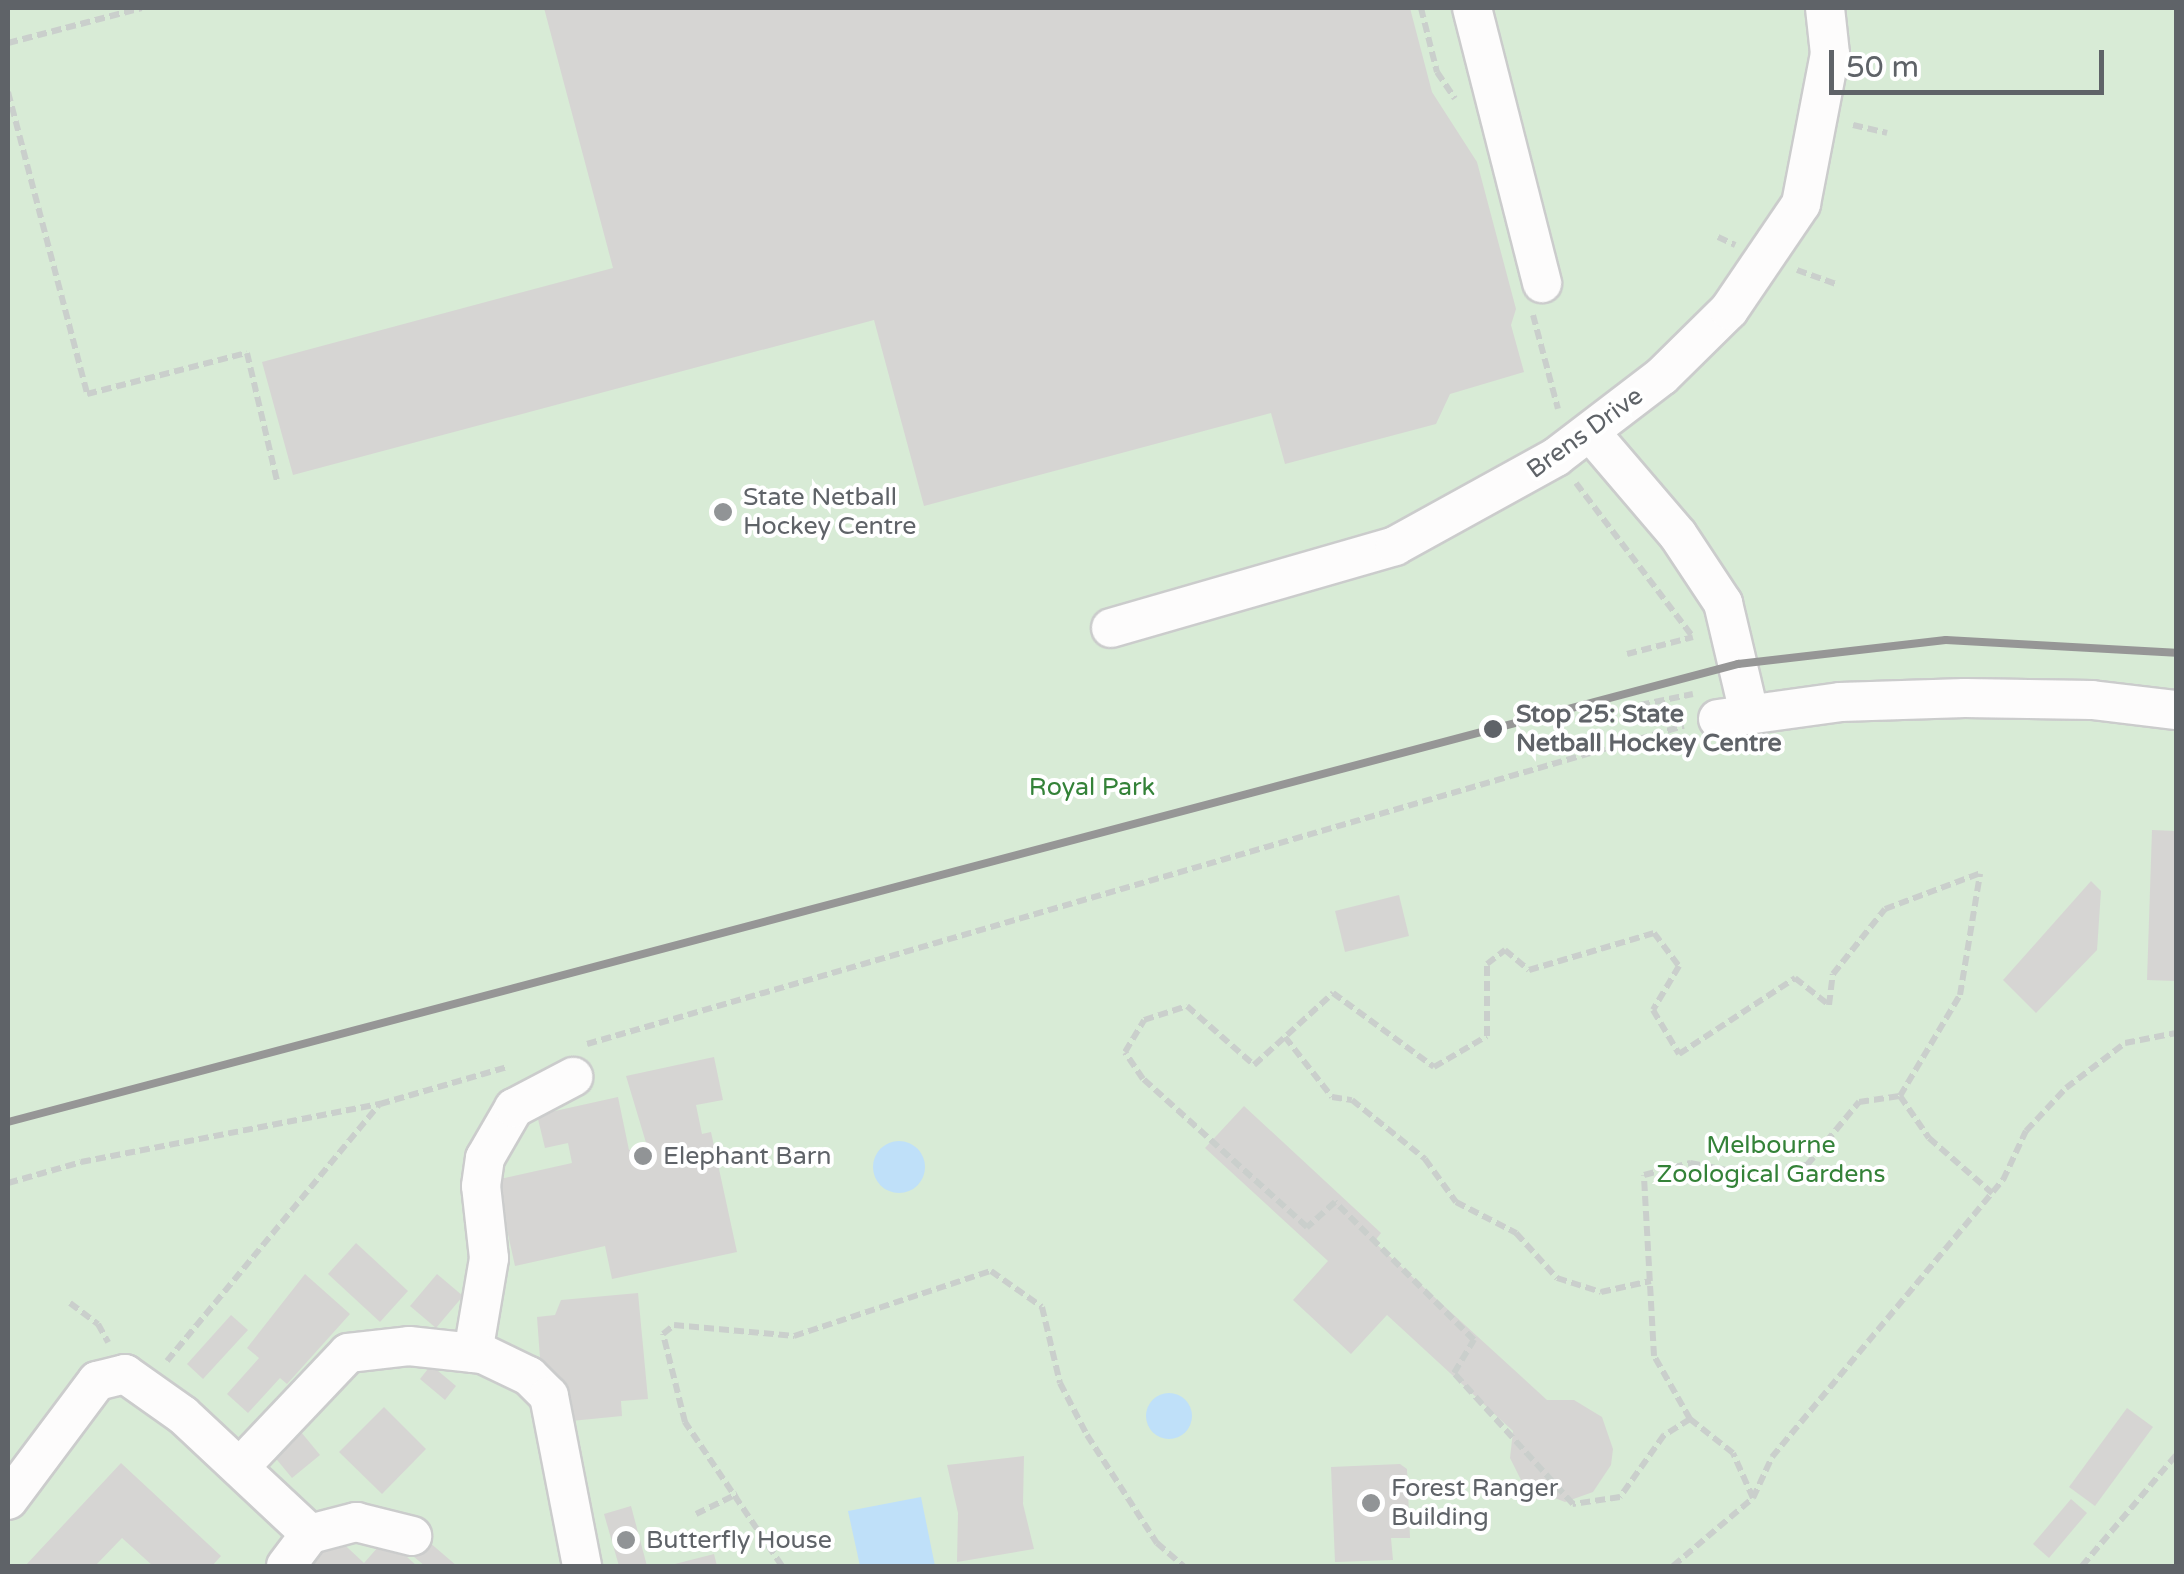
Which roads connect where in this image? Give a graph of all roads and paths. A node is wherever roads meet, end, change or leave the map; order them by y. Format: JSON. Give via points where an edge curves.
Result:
{"nodes":[{"id":1,"x":140,"y":8,"type":"edge"},
{"id":2,"x":1421,"y":8,"type":"edge"},
{"id":3,"x":1472,"y":8,"type":"edge"},
{"id":4,"x":1826,"y":8,"type":"edge"},
{"id":5,"x":8,"y":43,"type":"edge"},
{"id":6,"x":8,"y":92,"type":"edge"},
{"id":7,"x":1458,"y":104,"type":"dead end"},
{"id":8,"x":1536,"y":292,"type":"joint"},
{"id":9,"x":1590,"y":432,"type":"junction"},
{"id":10,"x":1556,"y":457,"type":"junction"},
{"id":11,"x":276,"y":481,"type":"dead end"},
{"id":12,"x":1111,"y":628,"type":"dead end"},
{"id":13,"x":1694,"y":637,"type":"junction"},
{"id":14,"x":1626,"y":654,"type":"dead end"},
{"id":15,"x":1700,"y":654,"type":"dead end"},
{"id":16,"x":1640,"y":706,"type":"dead end"},
{"id":17,"x":2176,"y":710,"type":"edge"},
{"id":18,"x":1734,"y":716,"type":"junction"},
{"id":19,"x":2176,"y":1034,"type":"edge"},
{"id":20,"x":1285,"y":1037,"type":"junction"},
{"id":21,"x":572,"y":1063,"type":"joint"},
{"id":22,"x":514,"y":1065,"type":"dead end"},
{"id":23,"x":1900,"y":1096,"type":"junction"},
{"id":24,"x":380,"y":1104,"type":"junction"},
{"id":25,"x":8,"y":1184,"type":"edge"},
{"id":26,"x":1992,"y":1193,"type":"junction"},
{"id":27,"x":1651,"y":1281,"type":"junction"},
{"id":28,"x":70,"y":1303,"type":"dead end"},
{"id":29,"x":473,"y":1352,"type":"junction"},
{"id":30,"x":109,"y":1374,"type":"junction"},
{"id":31,"x":148,"y":1385,"type":"junction"},
{"id":32,"x":1690,"y":1419,"type":"junction"},
{"id":33,"x":2176,"y":1455,"type":"edge"},
{"id":34,"x":240,"y":1468,"type":"junction"},
{"id":35,"x":738,"y":1494,"type":"junction"},
{"id":36,"x":1752,"y":1498,"type":"junction"},
{"id":37,"x":8,"y":1500,"type":"edge"},
{"id":38,"x":696,"y":1514,"type":"dead end"},
{"id":39,"x":310,"y":1534,"type":"junction"},
{"id":40,"x":412,"y":1536,"type":"dead end"},
{"id":41,"x":286,"y":1566,"type":"edge"},
{"id":42,"x":582,"y":1566,"type":"edge"},
{"id":43,"x":782,"y":1566,"type":"edge"},
{"id":44,"x":1183,"y":1566,"type":"edge"},
{"id":45,"x":1673,"y":1566,"type":"edge"},
{"id":46,"x":2082,"y":1566,"type":"edge"}],
"edges":[{"from":1,"to":5,"type":"path"},
{"from":2,"to":7,"type":"path","via":[[1437,72]]},
{"from":3,"to":8,"type":"street"},
{"from":4,"to":9,"type":"street","name":"Brens Drive","via":[[1830,54],[1801,204],[1729,310],[1662,376]]},
{"from":6,"to":11,"type":"path","via":[[87,394],[247,354]]},
{"from":8,"to":10,"type":"path","via":[[1565,434]]},
{"from":9,"to":10,"type":"street","name":"Brens Drive"},
{"from":9,"to":18,"type":"street","via":[[1678,535],[1723,603]]},
{"from":10,"to":12,"type":"street","name":"Brens Drive","via":[[1489,500],[1395,546]]},
{"from":10,"to":13,"type":"path"},
{"from":13,"to":14,"type":"path"},
{"from":13,"to":15,"type":"path"},
{"from":16,"to":18,"type":"path","via":[[1710,690]]},
{"from":17,"to":18,"type":"street","via":[[2092,700],[1965,698]]},
{"from":18,"to":21,"type":"path"},
{"from":19,"to":26,"type":"path","via":[[2125,1043],[2066,1088],[2026,1131]]},
{"from":20,"to":23,"type":"path","via":[[1333,994],[1434,1067],[1487,1036],[1487,964],[1505,950],[1529,970],[1654,933],[1679,966],[1653,1010],[1679,1054],[1795,978],[1829,1005],[1833,974],[1885,909],[1980,873],[1960,995]]},
{"from":20,"to":27,"type":"path","via":[[1332,1097],[1352,1100],[1396,1135],[1425,1159],[1456,1202],[1516,1234],[1557,1278],[1601,1292]]},
{"from":20,"to":32,"type":"path","via":[[1254,1065],[1187,1006],[1144,1020],[1125,1052],[1142,1078],[1307,1227],[1335,1202],[1474,1340],[1454,1373],[1573,1504],[1620,1497],[1664,1434]]},
{"from":21,"to":29,"type":"street","via":[[514,1108],[486,1158],[481,1186],[489,1258]]},
{"from":22,"to":24,"type":"path"},
{"from":23,"to":26,"type":"path","via":[[1928,1138]]},
{"from":23,"to":27,"type":"path","via":[[1860,1102],[1806,1165],[1742,1172],[1690,1163],[1644,1175]]},
{"from":24,"to":25,"type":"path","via":[[81,1162]]},
{"from":24,"to":31,"type":"path"},
{"from":26,"to":36,"type":"path","via":[[1772,1458]]},
{"from":27,"to":32,"type":"path","via":[[1654,1356]]},
{"from":28,"to":30,"type":"path","via":[[104,1332]]},
{"from":29,"to":34,"type":"street","via":[[385,1346],[348,1353]]},
{"from":29,"to":42,"type":"street","via":[[520,1370],[548,1396]]},
{"from":30,"to":31,"type":"street"},
{"from":30,"to":37,"type":"street"},
{"from":31,"to":34,"type":"street"},
{"from":32,"to":36,"type":"path","via":[[1733,1453]]},
{"from":33,"to":46,"type":"path"},
{"from":34,"to":39,"type":"street"},
{"from":35,"to":38,"type":"path"},
{"from":35,"to":43,"type":"path"},
{"from":35,"to":44,"type":"path","via":[[685,1422],[662,1334],[674,1325],[794,1336],[992,1271],[1042,1307],[1060,1383],[1087,1435],[1157,1542]]},
{"from":36,"to":45,"type":"path"},
{"from":39,"to":40,"type":"street","via":[[356,1522]]},
{"from":39,"to":41,"type":"street"}]}
